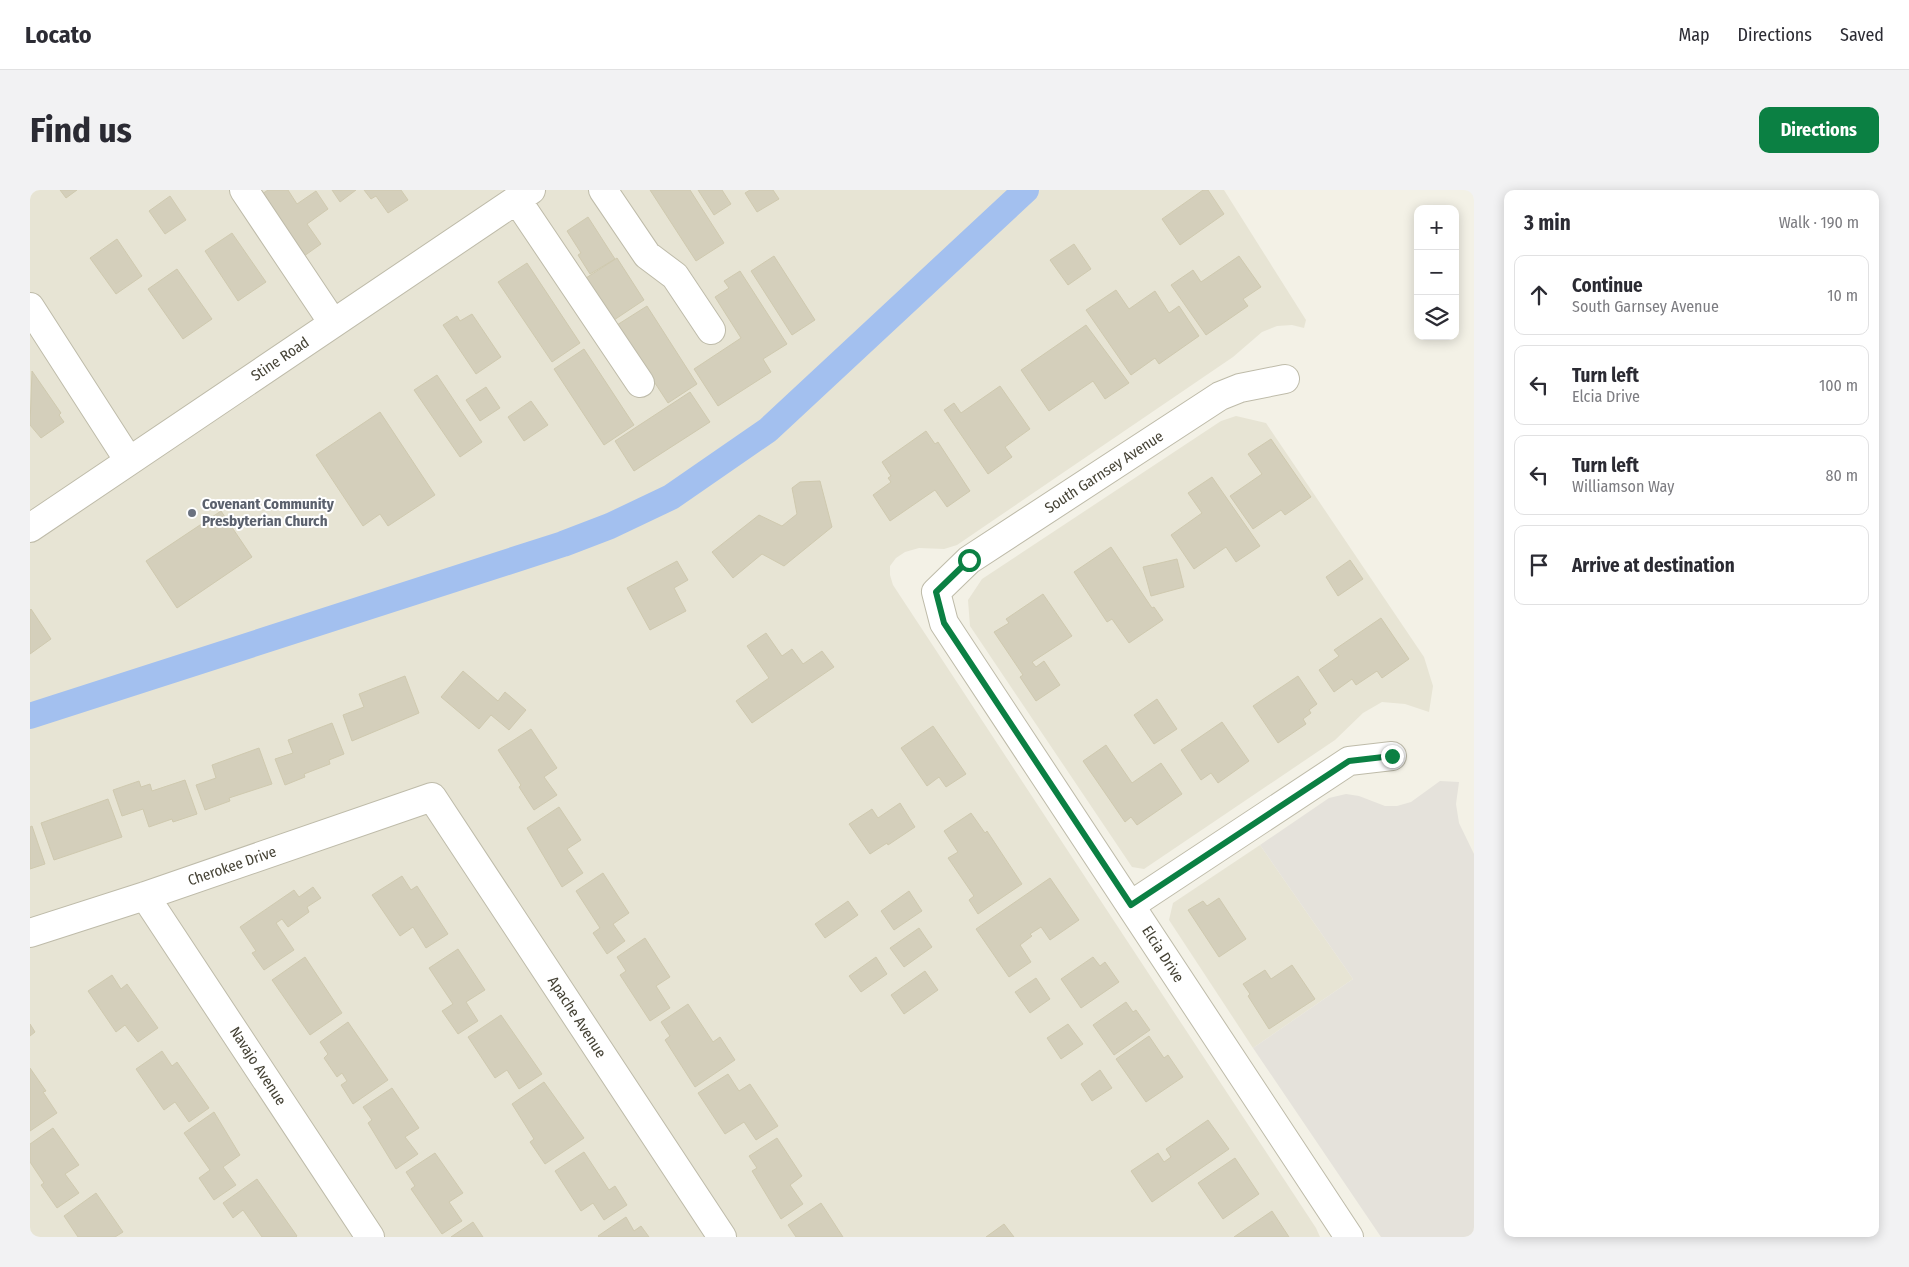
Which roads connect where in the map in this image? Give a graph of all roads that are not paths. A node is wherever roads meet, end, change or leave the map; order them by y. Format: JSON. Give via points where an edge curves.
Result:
{"nodes":[{"id":1,"x":244,"y":190,"type":"edge"},
{"id":2,"x":603,"y":190,"type":"edge"},
{"id":3,"x":524,"y":195,"type":"edge"},
{"id":4,"x":30,"y":308,"type":"edge"},
{"id":5,"x":333,"y":323,"type":"junction"},
{"id":6,"x":711,"y":330,"type":"dead end"},
{"id":7,"x":1285,"y":379,"type":"dead end"},
{"id":8,"x":640,"y":383,"type":"dead end"},
{"id":9,"x":130,"y":461,"type":"junction"},
{"id":10,"x":30,"y":528,"type":"edge"},
{"id":11,"x":936,"y":592,"type":"joint"},
{"id":12,"x":1392,"y":756,"type":"dead end"},
{"id":13,"x":432,"y":797,"type":"joint"},
{"id":14,"x":145,"y":896,"type":"junction"},
{"id":15,"x":1131,"y":905,"type":"junction"},
{"id":16,"x":30,"y":932,"type":"edge"},
{"id":17,"x":370,"y":1237,"type":"edge"},
{"id":18,"x":722,"y":1237,"type":"edge"},
{"id":19,"x":1349,"y":1237,"type":"edge"}],
"edges":[{"from":1,"to":5,"type":"street"},
{"from":2,"to":6,"type":"street","via":[[648,255],[675,276]]},
{"from":3,"to":5,"type":"street","name":"Stine Road"},
{"from":3,"to":8,"type":"street"},
{"from":4,"to":9,"type":"street"},
{"from":5,"to":9,"type":"street","name":"Stine Road"},
{"from":7,"to":11,"type":"street","name":"South Garnsey Avenue","via":[[1240,388],[1220,396],[969,560]]},
{"from":9,"to":10,"type":"street","name":"Stine Road"},
{"from":11,"to":15,"type":"street","name":"Elcia Drive","via":[[944,623]]},
{"from":12,"to":15,"type":"street","via":[[1349,761]]},
{"from":13,"to":14,"type":"street","name":"Cherokee Drive"},
{"from":13,"to":18,"type":"street","name":"Apache Avenue"},
{"from":14,"to":16,"type":"street","name":"Cherokee Drive"},
{"from":14,"to":17,"type":"street","name":"Navajo Avenue"},
{"from":15,"to":19,"type":"street","name":"Elcia Drive"}]}
